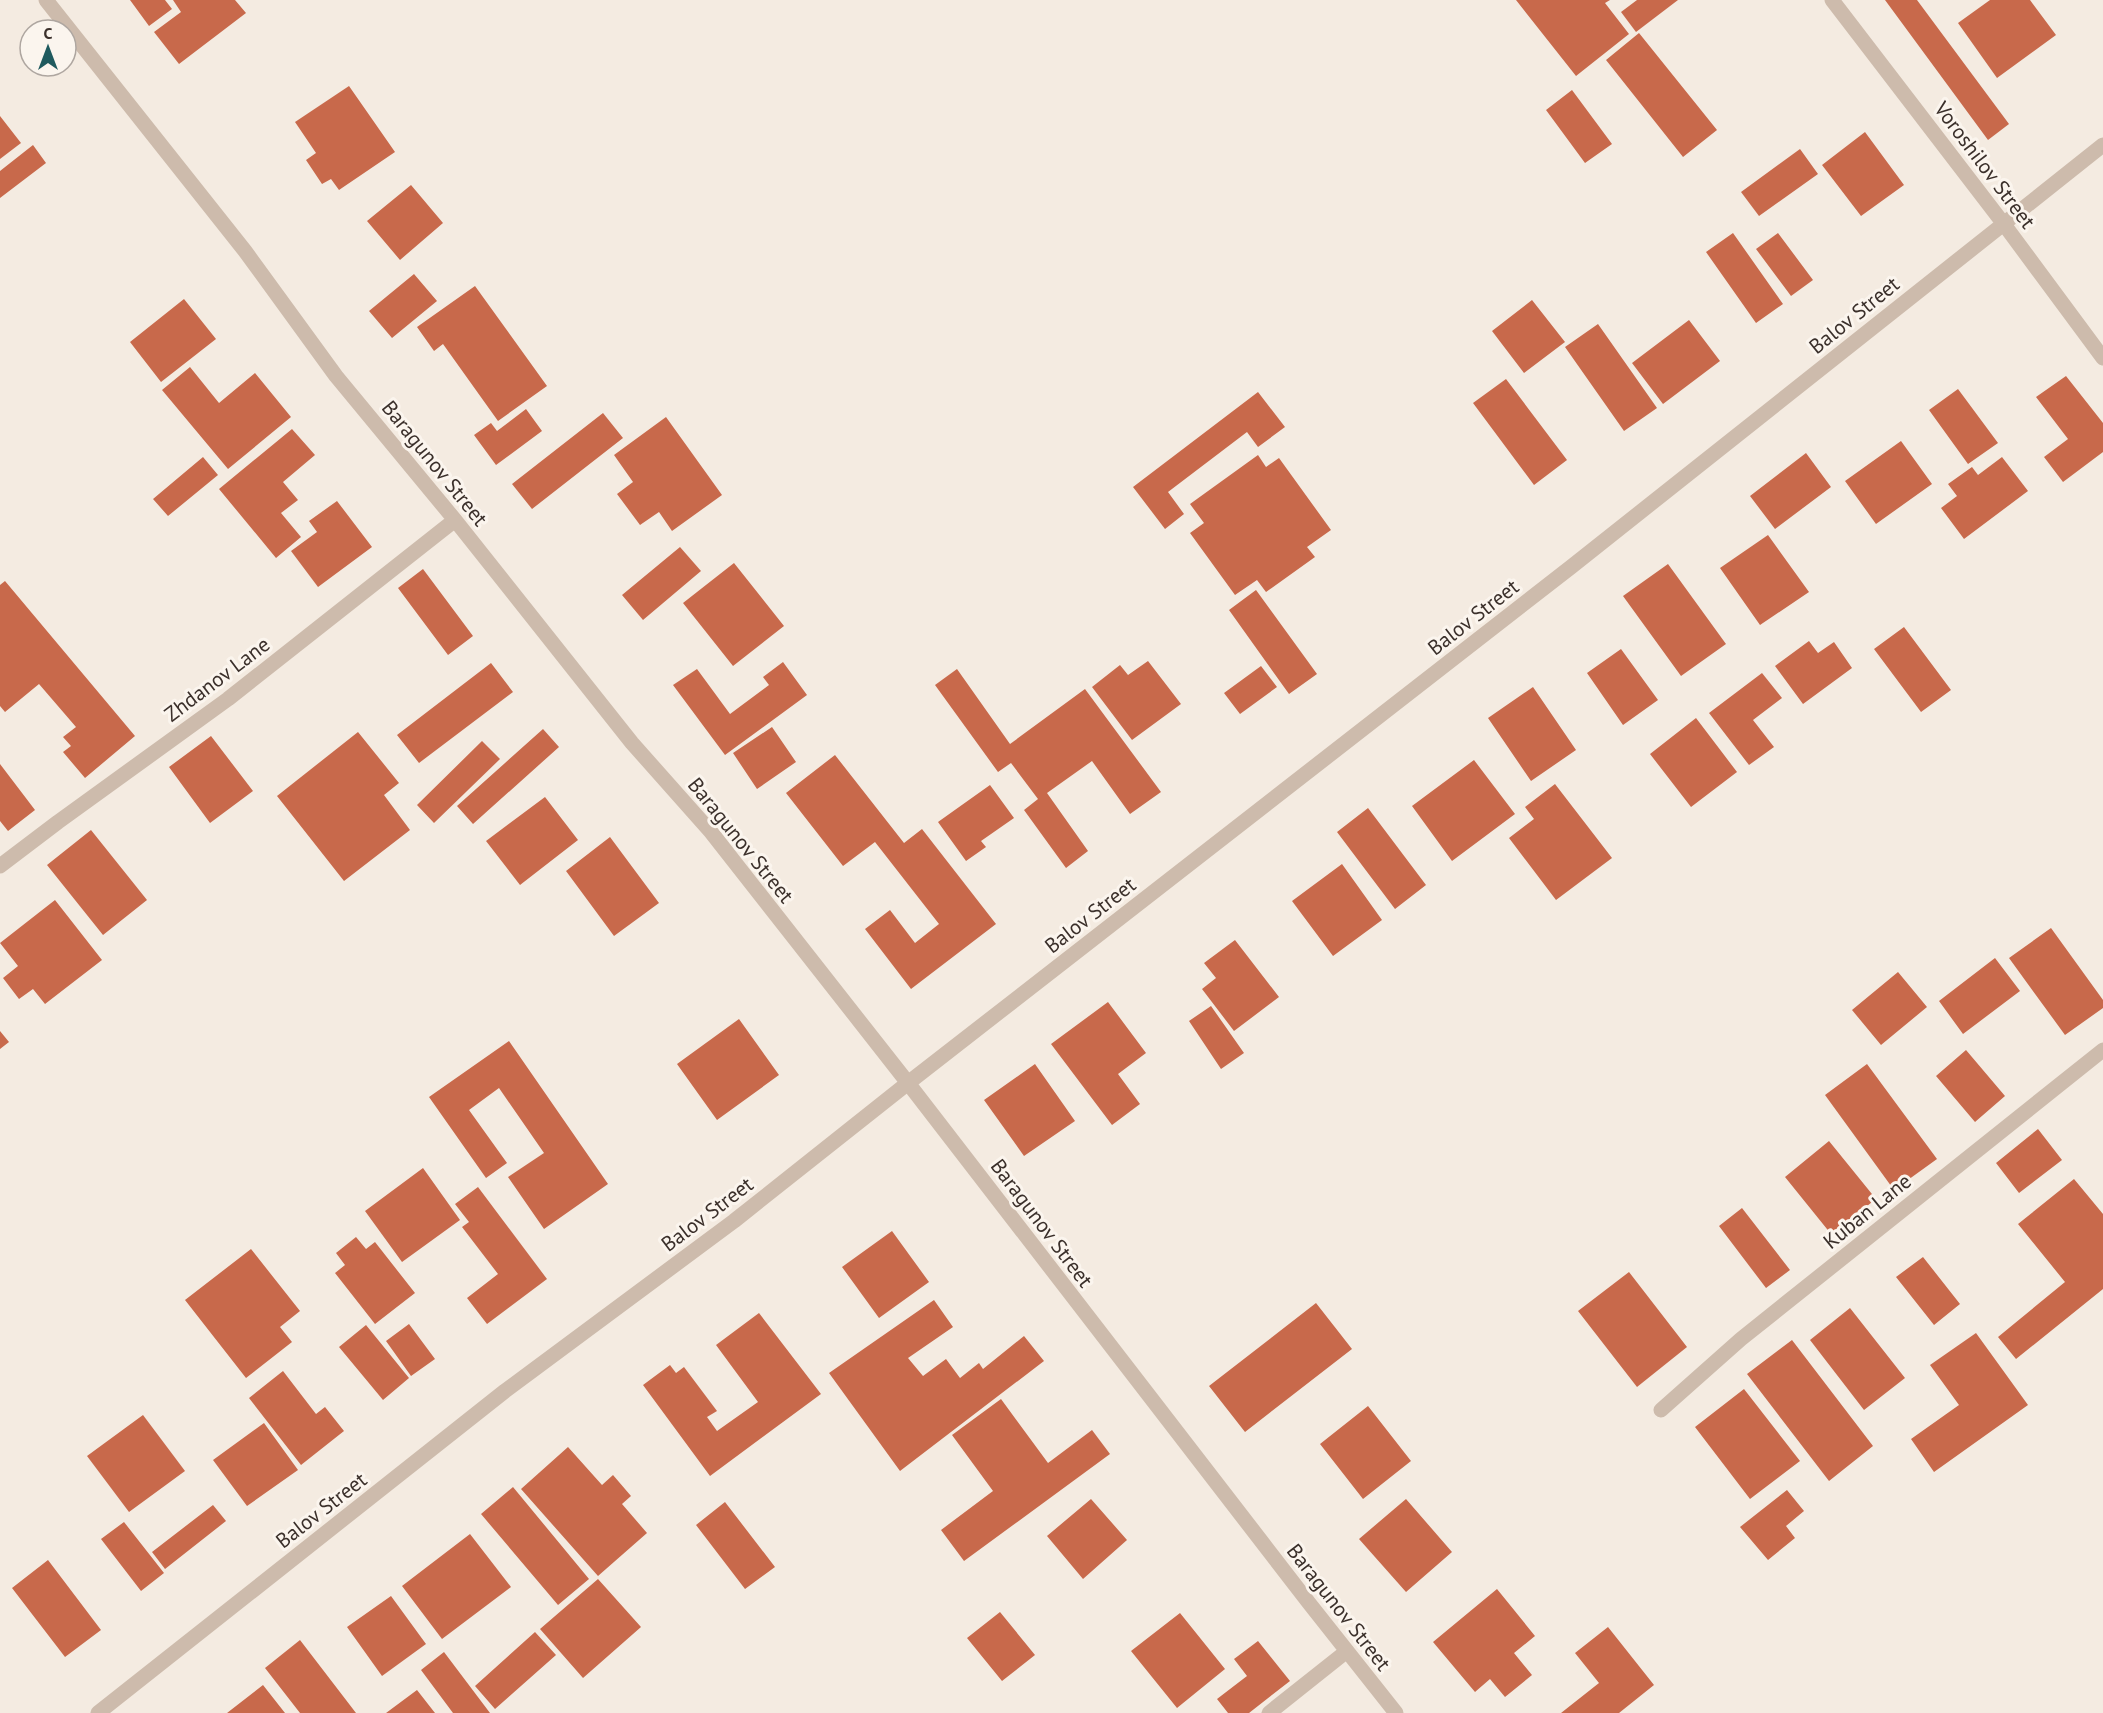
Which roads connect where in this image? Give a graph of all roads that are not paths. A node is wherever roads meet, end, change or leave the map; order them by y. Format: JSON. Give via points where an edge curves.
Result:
{"nodes":[{"id":1,"x":46,"y":0,"type":"edge"},
{"id":2,"x":1832,"y":0,"type":"edge"},
{"id":3,"x":2103,"y":145,"type":"edge"},
{"id":4,"x":2003,"y":224,"type":"junction"},
{"id":5,"x":2103,"y":358,"type":"edge"},
{"id":6,"x":455,"y":520,"type":"junction"},
{"id":7,"x":0,"y":866,"type":"edge"},
{"id":8,"x":2103,"y":1050,"type":"edge"},
{"id":9,"x":908,"y":1083,"type":"junction"},
{"id":10,"x":1660,"y":1410,"type":"dead end"},
{"id":11,"x":1347,"y":1652,"type":"junction"},
{"id":12,"x":98,"y":1713,"type":"edge"},
{"id":13,"x":1269,"y":1713,"type":"edge"},
{"id":14,"x":1396,"y":1713,"type":"edge"}],
"edges":[{"from":1,"to":6,"type":"street","name":"Baragunov Street","via":[[245,251],[336,375]]},
{"from":2,"to":4,"type":"street","name":"Voroshilov Street"},
{"from":3,"to":4,"type":"street","name":"Balov Street"},
{"from":4,"to":5,"type":"street","name":"Voroshilov Street"},
{"from":4,"to":9,"type":"street","name":"Balov Street","via":[[1562,574]]},
{"from":6,"to":7,"type":"street","name":"Zhdanov Lane","via":[[228,699]]},
{"from":6,"to":9,"type":"street","name":"Baragunov Street","via":[[632,743],[711,832]]},
{"from":8,"to":10,"type":"street","name":"Kuban Lane","via":[[1741,1339]]},
{"from":9,"to":11,"type":"street","name":"Baragunov Street"},
{"from":9,"to":12,"type":"street","name":"Balov Street","via":[[734,1221],[505,1391]]},
{"from":11,"to":13,"type":"street"},
{"from":11,"to":14,"type":"street","name":"Baragunov Street"}]}
